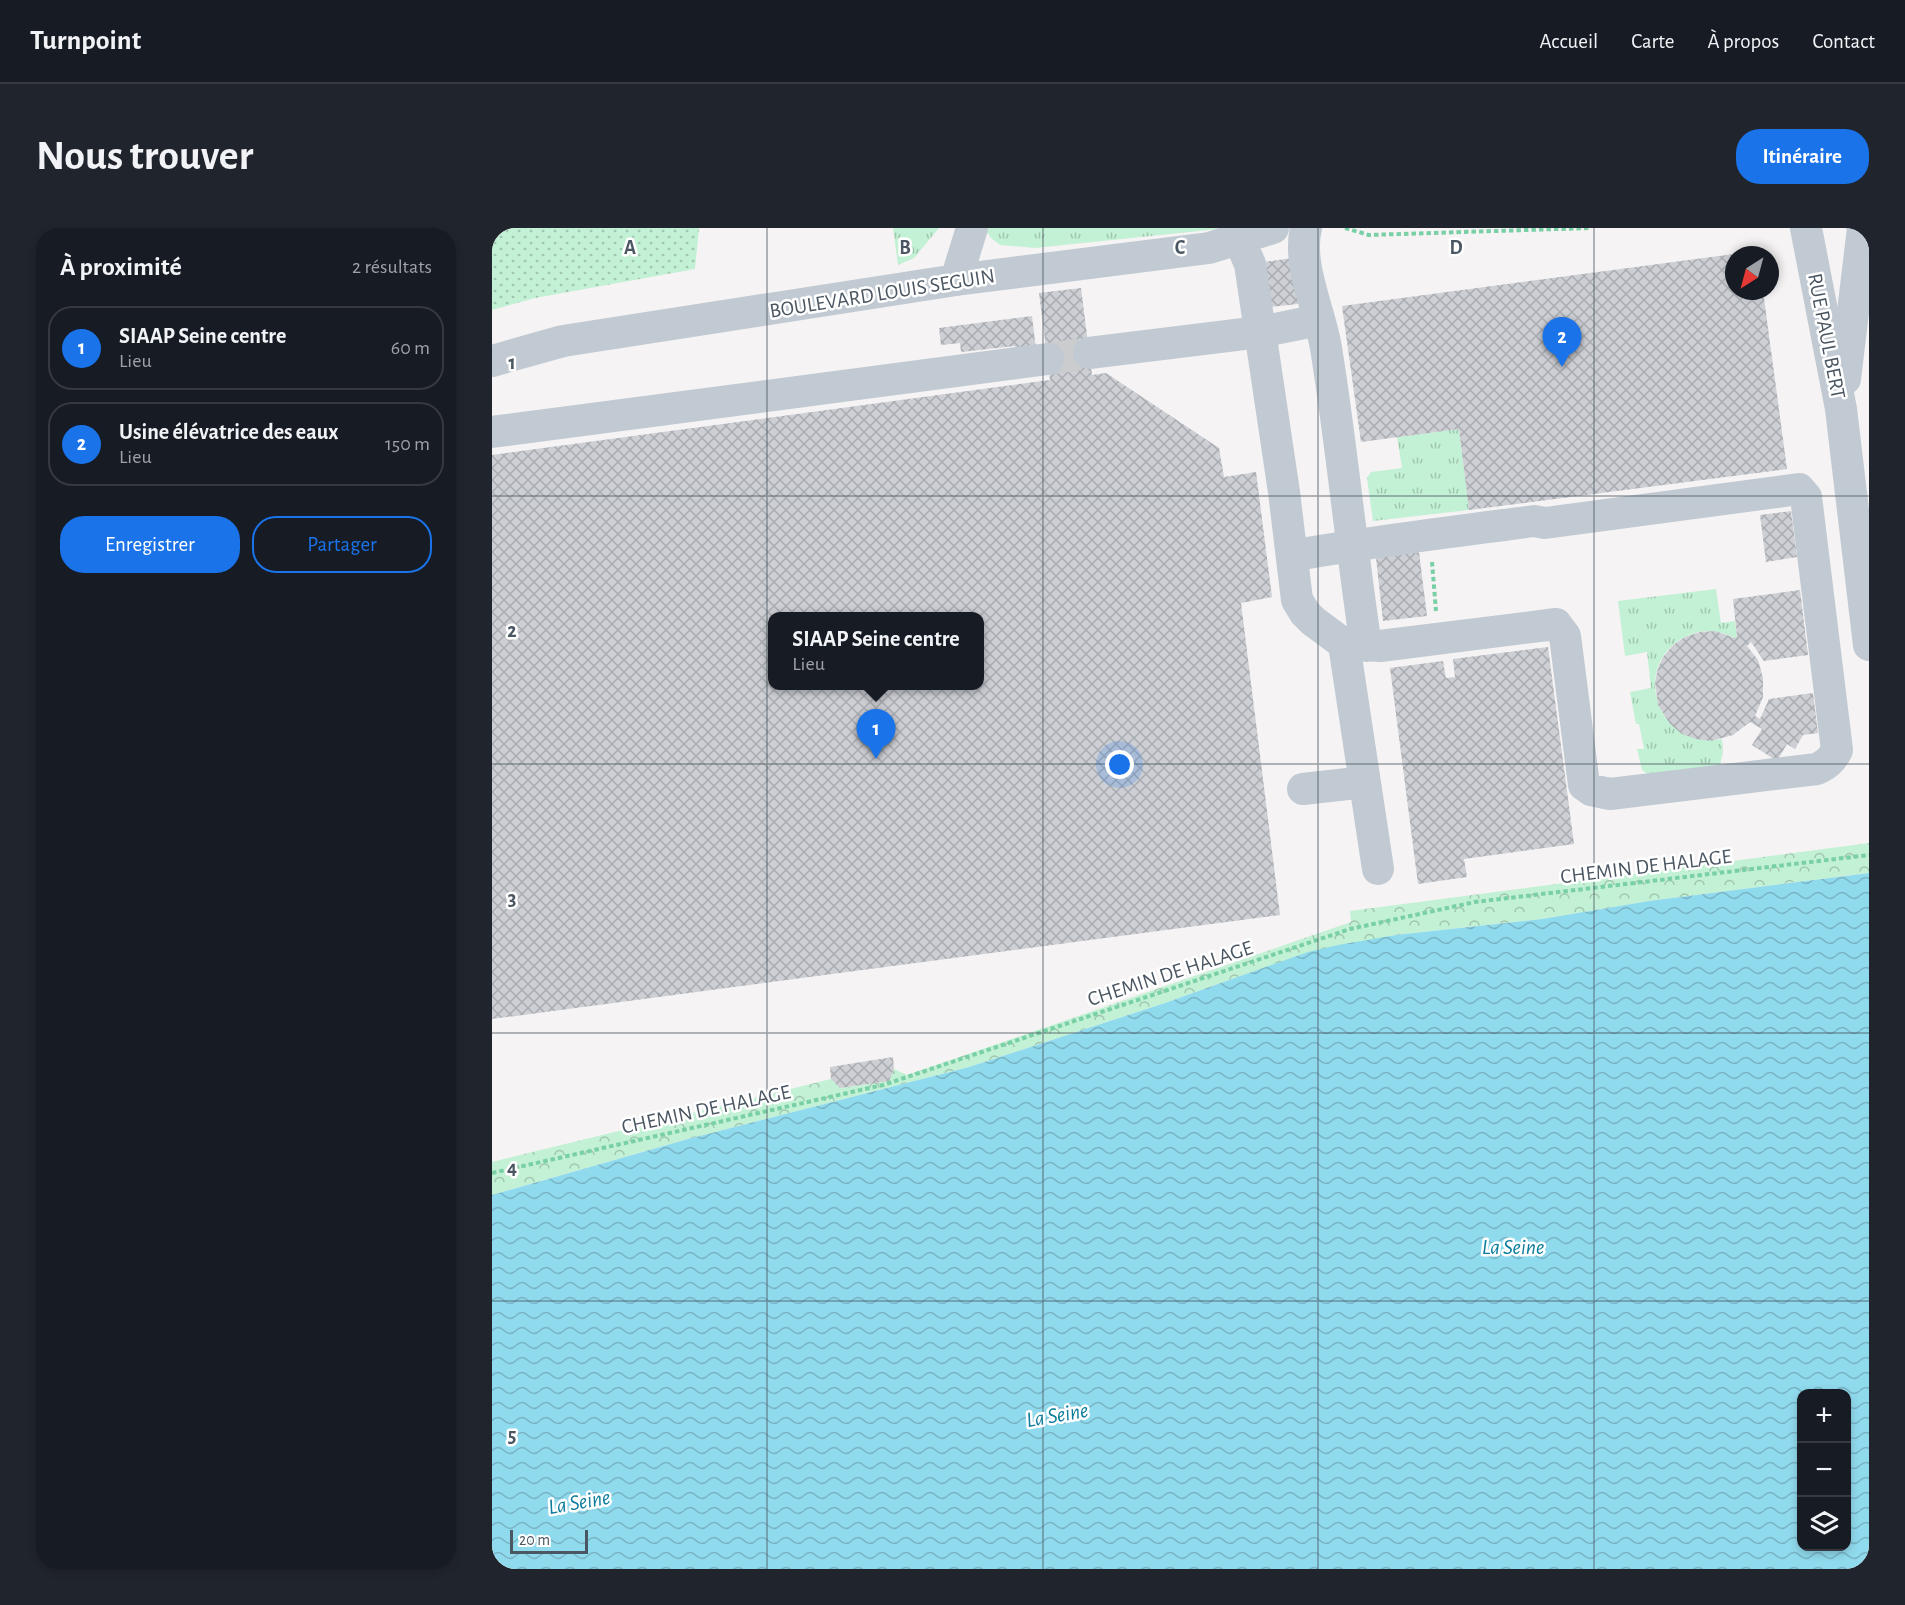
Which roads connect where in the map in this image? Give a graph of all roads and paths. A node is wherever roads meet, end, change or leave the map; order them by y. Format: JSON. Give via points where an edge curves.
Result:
{"nodes":[{"id":1,"x":972,"y":228,"type":"edge"},
{"id":2,"x":1273,"y":228,"type":"edge"},
{"id":3,"x":1306,"y":228,"type":"edge"},
{"id":4,"x":1345,"y":228,"type":"edge"},
{"id":5,"x":1590,"y":228,"type":"edge"},
{"id":6,"x":1806,"y":228,"type":"edge"},
{"id":7,"x":1863,"y":228,"type":"edge"},
{"id":8,"x":1239,"y":239,"type":"junction"},
{"id":9,"x":956,"y":280,"type":"junction"},
{"id":10,"x":1862,"y":293,"type":"edge"},
{"id":11,"x":1319,"y":320,"type":"junction"},
{"id":12,"x":1260,"y":332,"type":"junction"},
{"id":13,"x":1089,"y":352,"type":"tunnel mouth"},
{"id":14,"x":1048,"y":359,"type":"tunnel mouth"},
{"id":15,"x":492,"y":361,"type":"edge"},
{"id":16,"x":1841,"y":409,"type":"junction"},
{"id":17,"x":492,"y":432,"type":"edge"},
{"id":18,"x":1429,"y":535,"type":"junction"},
{"id":19,"x":1351,"y":545,"type":"junction"},
{"id":20,"x":1292,"y":556,"type":"junction"},
{"id":21,"x":1439,"y":639,"type":"junction"},
{"id":22,"x":1355,"y":645,"type":"junction"},
{"id":23,"x":1869,"y":645,"type":"edge"},
{"id":24,"x":1365,"y":782,"type":"junction"},
{"id":25,"x":1303,"y":789,"type":"dead end"},
{"id":26,"x":1869,"y":855,"type":"edge"},
{"id":27,"x":1378,"y":869,"type":"dead end"},
{"id":28,"x":492,"y":1173,"type":"edge"}],
"edges":[{"from":1,"to":9,"type":"street"},
{"from":2,"to":8,"type":"street","name":"BOULEVARD LOUIS SEGUIN"},
{"from":3,"to":11,"type":"street","via":[[1306,267]]},
{"from":4,"to":5,"type":"path","via":[[1369,235]]},
{"from":6,"to":16,"type":"street","name":"RUE PAUL BERT"},
{"from":7,"to":10,"type":"street","name":"RUE PAUL BERT"},
{"from":8,"to":9,"type":"street","name":"BOULEVARD LOUIS SEGUIN","via":[[1209,248]]},
{"from":8,"to":12,"type":"street","via":[[1250,264]]},
{"from":9,"to":15,"type":"street","name":"BOULEVARD LOUIS SEGUIN","via":[[563,341]]},
{"from":10,"to":16,"type":"street","name":"RUE PAUL BERT"},
{"from":11,"to":12,"type":"street"},
{"from":11,"to":19,"type":"street"},
{"from":12,"to":13,"type":"street"},
{"from":12,"to":20,"type":"street"},
{"from":14,"to":17,"type":"street"},
{"from":16,"to":23,"type":"street"},
{"from":18,"to":19,"type":"street"},
{"from":18,"to":21,"type":"path"},
{"from":18,"to":21,"type":"street","via":[[1799,489],[1806,497],[1837,750],[1826,765],[1817,768],[1610,794],[1591,790],[1584,785],[1565,636],[1556,624]]},
{"from":19,"to":20,"type":"street"},
{"from":19,"to":22,"type":"street"},
{"from":20,"to":22,"type":"street","via":[[1297,600],[1313,621]]},
{"from":21,"to":22,"type":"street"},
{"from":22,"to":24,"type":"street"},
{"from":24,"to":25,"type":"street"},
{"from":24,"to":27,"type":"street"},
{"from":26,"to":28,"type":"path","name":"CHEMIN DE HALAGE","via":[[1475,902],[1350,929],[883,1085]]}]}
